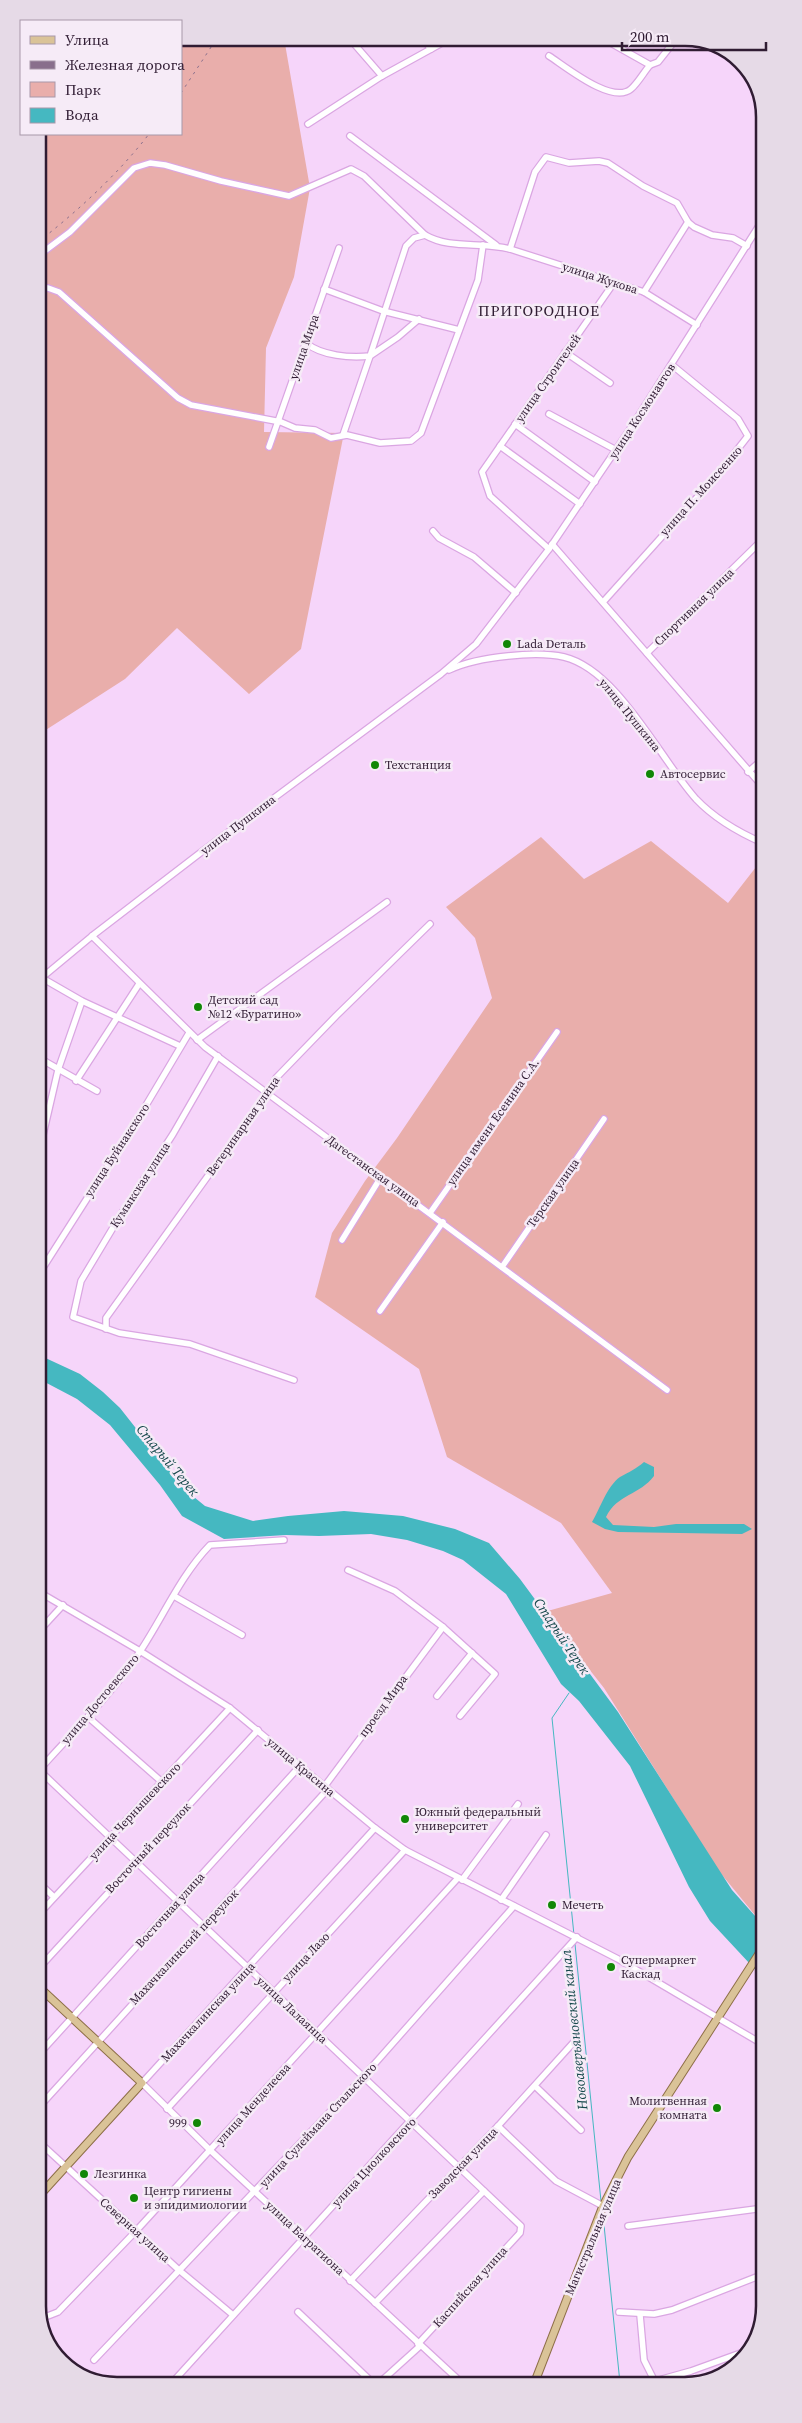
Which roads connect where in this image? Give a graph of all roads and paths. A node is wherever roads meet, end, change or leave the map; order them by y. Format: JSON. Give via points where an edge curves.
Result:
{"nodes":[{"id":1,"x":356,"y":46,"type":"edge"},
{"id":2,"x":429,"y":46,"type":"edge"},
{"id":3,"x":436,"y":46,"type":"edge"},
{"id":4,"x":616,"y":46,"type":"edge"},
{"id":5,"x":671,"y":46,"type":"edge"},
{"id":6,"x":431,"y":49,"type":"junction"},
{"id":7,"x":549,"y":56,"type":"dead end"},
{"id":8,"x":650,"y":65,"type":"junction"},
{"id":9,"x":382,"y":76,"type":"junction"},
{"id":10,"x":308,"y":124,"type":"dead end"},
{"id":11,"x":350,"y":136,"type":"dead end"},
{"id":12,"x":688,"y":222,"type":"junction"},
{"id":13,"x":425,"y":235,"type":"junction"},
{"id":14,"x":756,"y":235,"type":"edge"},
{"id":15,"x":483,"y":245,"type":"junction"},
{"id":16,"x":496,"y":245,"type":"junction"},
{"id":17,"x":747,"y":246,"type":"junction"},
{"id":18,"x":339,"y":248,"type":"dead end"},
{"id":19,"x":510,"y":249,"type":"junction"},
{"id":20,"x":46,"y":250,"type":"edge"},
{"id":21,"x":613,"y":284,"type":"junction"},
{"id":22,"x":46,"y":288,"type":"edge"},
{"id":23,"x":324,"y":289,"type":"junction"},
{"id":24,"x":644,"y":292,"type":"junction"},
{"id":25,"x":383,"y":311,"type":"junction"},
{"id":26,"x":419,"y":319,"type":"junction"},
{"id":27,"x":697,"y":325,"type":"junction"},
{"id":28,"x":459,"y":330,"type":"junction"},
{"id":29,"x":306,"y":343,"type":"junction"},
{"id":30,"x":566,"y":352,"type":"junction"},
{"id":31,"x":370,"y":356,"type":"junction"},
{"id":32,"x":354,"y":358,"type":"junction"},
{"id":33,"x":672,"y":365,"type":"junction"},
{"id":34,"x":362,"y":372,"type":"junction"},
{"id":35,"x":610,"y":383,"type":"dead end"},
{"id":36,"x":549,"y":414,"type":"dead end"},
{"id":37,"x":278,"y":422,"type":"junction"},
{"id":38,"x":515,"y":424,"type":"junction"},
{"id":39,"x":343,"y":435,"type":"junction"},
{"id":40,"x":269,"y":446,"type":"dead end"},
{"id":41,"x":500,"y":446,"type":"junction"},
{"id":42,"x":616,"y":450,"type":"junction"},
{"id":43,"x":595,"y":482,"type":"junction"},
{"id":44,"x":580,"y":504,"type":"junction"},
{"id":45,"x":432,"y":531,"type":"dead end"},
{"id":46,"x":551,"y":546,"type":"junction"},
{"id":47,"x":756,"y":546,"type":"edge"},
{"id":48,"x":516,"y":593,"type":"junction"},
{"id":49,"x":604,"y":601,"type":"junction"},
{"id":50,"x":476,"y":644,"type":"joint"},
{"id":51,"x":647,"y":653,"type":"junction"},
{"id":52,"x":441,"y":674,"type":"junction"},
{"id":53,"x":756,"y":765,"type":"edge"},
{"id":54,"x":748,"y":772,"type":"junction"},
{"id":55,"x":756,"y":780,"type":"edge"},
{"id":56,"x":756,"y":839,"type":"edge"},
{"id":57,"x":387,"y":902,"type":"dead end"},
{"id":58,"x":430,"y":924,"type":"dead end"},
{"id":59,"x":92,"y":936,"type":"junction"},
{"id":60,"x":46,"y":974,"type":"edge"},
{"id":61,"x":46,"y":982,"type":"edge"},
{"id":62,"x":139,"y":984,"type":"junction"},
{"id":63,"x":82,"y":1001,"type":"junction"},
{"id":64,"x":117,"y":1017,"type":"junction"},
{"id":65,"x":557,"y":1032,"type":"dead end"},
{"id":66,"x":189,"y":1033,"type":"junction"},
{"id":67,"x":198,"y":1040,"type":"junction"},
{"id":68,"x":180,"y":1046,"type":"junction"},
{"id":69,"x":218,"y":1056,"type":"junction"},
{"id":70,"x":46,"y":1062,"type":"edge"},
{"id":71,"x":58,"y":1070,"type":"junction"},
{"id":72,"x":76,"y":1081,"type":"junction"},
{"id":73,"x":96,"y":1091,"type":"dead end"},
{"id":74,"x":266,"y":1092,"type":"junction"},
{"id":75,"x":604,"y":1119,"type":"dead end"},
{"id":76,"x":46,"y":1122,"type":"edge"},
{"id":77,"x":382,"y":1177,"type":"junction"},
{"id":78,"x":430,"y":1213,"type":"junction"},
{"id":79,"x":443,"y":1222,"type":"junction"},
{"id":80,"x":342,"y":1240,"type":"dead end"},
{"id":81,"x":46,"y":1258,"type":"edge"},
{"id":82,"x":502,"y":1267,"type":"junction"},
{"id":83,"x":380,"y":1311,"type":"dead end"},
{"id":84,"x":106,"y":1328,"type":"junction"},
{"id":85,"x":294,"y":1380,"type":"dead end"},
{"id":86,"x":668,"y":1390,"type":"dead end"},
{"id":87,"x":284,"y":1540,"type":"dead end"},
{"id":88,"x":348,"y":1570,"type":"dead end"},
{"id":89,"x":46,"y":1596,"type":"edge"},
{"id":90,"x":174,"y":1596,"type":"junction"},
{"id":91,"x":63,"y":1605,"type":"junction"},
{"id":92,"x":46,"y":1623,"type":"edge"},
{"id":93,"x":443,"y":1627,"type":"junction"},
{"id":94,"x":242,"y":1635,"type":"dead end"},
{"id":95,"x":140,"y":1651,"type":"junction"},
{"id":96,"x":472,"y":1653,"type":"junction"},
{"id":97,"x":437,"y":1696,"type":"dead end"},
{"id":98,"x":230,"y":1708,"type":"junction"},
{"id":99,"x":460,"y":1716,"type":"dead end"},
{"id":100,"x":88,"y":1717,"type":"junction"},
{"id":101,"x":258,"y":1730,"type":"junction"},
{"id":102,"x":46,"y":1763,"type":"edge"},
{"id":103,"x":300,"y":1766,"type":"junction"},
{"id":104,"x":46,"y":1776,"type":"edge"},
{"id":105,"x":162,"y":1782,"type":"junction"},
{"id":106,"x":326,"y":1788,"type":"junction"},
{"id":107,"x":518,"y":1804,"type":"dead end"},
{"id":108,"x":375,"y":1828,"type":"junction"},
{"id":109,"x":546,"y":1835,"type":"dead end"},
{"id":110,"x":110,"y":1838,"type":"junction"},
{"id":111,"x":405,"y":1850,"type":"junction"},
{"id":112,"x":136,"y":1862,"type":"junction"},
{"id":113,"x":460,"y":1879,"type":"junction"},
{"id":114,"x":46,"y":1890,"type":"edge"},
{"id":115,"x":54,"y":1897,"type":"junction"},
{"id":116,"x":501,"y":1900,"type":"junction"},
{"id":117,"x":177,"y":1901,"type":"junction"},
{"id":118,"x":46,"y":1906,"type":"edge"},
{"id":119,"x":514,"y":1906,"type":"junction"},
{"id":120,"x":203,"y":1926,"type":"junction"},
{"id":121,"x":577,"y":1937,"type":"junction"},
{"id":122,"x":756,"y":1957,"type":"edge"},
{"id":123,"x":46,"y":1960,"type":"edge"},
{"id":124,"x":248,"y":1968,"type":"junction"},
{"id":125,"x":274,"y":1992,"type":"junction"},
{"id":126,"x":46,"y":1994,"type":"edge"},
{"id":127,"x":718,"y":2017,"type":"junction"},
{"id":128,"x":73,"y":2019,"type":"junction"},
{"id":129,"x":317,"y":2034,"type":"junction"},
{"id":130,"x":756,"y":2040,"type":"edge"},
{"id":131,"x":97,"y":2042,"type":"junction"},
{"id":132,"x":573,"y":2043,"type":"dead end"},
{"id":133,"x":46,"y":2047,"type":"edge"},
{"id":134,"x":363,"y":2077,"type":"junction"},
{"id":135,"x":142,"y":2084,"type":"junction"},
{"id":136,"x":535,"y":2086,"type":"junction"},
{"id":137,"x":46,"y":2099,"type":"edge"},
{"id":138,"x":167,"y":2109,"type":"junction"},
{"id":139,"x":411,"y":2122,"type":"junction"},
{"id":140,"x":498,"y":2126,"type":"junction"},
{"id":141,"x":581,"y":2130,"type":"dead end"},
{"id":142,"x":46,"y":2149,"type":"edge"},
{"id":143,"x":211,"y":2151,"type":"junction"},
{"id":144,"x":66,"y":2167,"type":"junction"},
{"id":145,"x":459,"y":2168,"type":"junction"},
{"id":146,"x":46,"y":2189,"type":"edge"},
{"id":147,"x":255,"y":2192,"type":"junction"},
{"id":148,"x":484,"y":2192,"type":"junction"},
{"id":149,"x":603,"y":2206,"type":"junction"},
{"id":150,"x":756,"y":2209,"type":"edge"},
{"id":151,"x":628,"y":2226,"type":"dead end"},
{"id":152,"x":521,"y":2229,"type":"joint"},
{"id":153,"x":136,"y":2231,"type":"junction"},
{"id":154,"x":304,"y":2237,"type":"junction"},
{"id":155,"x":180,"y":2270,"type":"junction"},
{"id":156,"x":756,"y":2277,"type":"edge"},
{"id":157,"x":350,"y":2281,"type":"junction"},
{"id":158,"x":375,"y":2303,"type":"junction"},
{"id":159,"x":298,"y":2312,"type":"dead end"},
{"id":160,"x":619,"y":2312,"type":"dead end"},
{"id":161,"x":233,"y":2315,"type":"junction"},
{"id":162,"x":640,"y":2315,"type":"junction"},
{"id":163,"x":47,"y":2316,"type":"edge"},
{"id":164,"x":419,"y":2345,"type":"junction"},
{"id":165,"x":736,"y":2354,"type":"edge"},
{"id":166,"x":94,"y":2360,"type":"dead end"},
{"id":167,"x":177,"y":2377,"type":"edge"},
{"id":168,"x":367,"y":2377,"type":"edge"},
{"id":169,"x":385,"y":2377,"type":"edge"},
{"id":170,"x":455,"y":2377,"type":"edge"},
{"id":171,"x":537,"y":2377,"type":"edge"},
{"id":172,"x":652,"y":2377,"type":"edge"},
{"id":173,"x":670,"y":2377,"type":"edge"}],
"edges":[{"from":1,"to":9,"type":"street"},
{"from":2,"to":6,"type":"street"},
{"from":3,"to":6,"type":"street"},
{"from":4,"to":8,"type":"street"},
{"from":5,"to":8,"type":"street","via":[[658,62]]},
{"from":6,"to":9,"type":"street"},
{"from":7,"to":8,"type":"street","via":[[591,84],[621,93],[630,90]]},
{"from":9,"to":10,"type":"street"},
{"from":11,"to":16,"type":"street","name":"улица Жукова"},
{"from":12,"to":17,"type":"street","via":[[703,232],[728,237]]},
{"from":12,"to":19,"type":"street","via":[[677,203],[608,163],[569,163],[546,157],[535,172]]},
{"from":12,"to":24,"type":"street"},
{"from":13,"to":15,"type":"street","name":"улица Жукова","via":[[447,244]]},
{"from":13,"to":20,"type":"street","name":"улица Жукова","via":[[355,170],[347,170],[295,195],[282,196],[165,165],[141,164],[70,232]]},
{"from":13,"to":25,"type":"street","via":[[414,238],[406,246]]},
{"from":14,"to":17,"type":"street","name":"улица Космонавтов"},
{"from":15,"to":16,"type":"street","name":"улица Жукова"},
{"from":15,"to":28,"type":"street","via":[[478,280]]},
{"from":16,"to":19,"type":"street","name":"улица Жукова"},
{"from":17,"to":27,"type":"street","name":"улица Космонавтов"},
{"from":18,"to":23,"type":"street","name":"улица Мира"},
{"from":19,"to":21,"type":"street","name":"улица Жукова"},
{"from":21,"to":24,"type":"street","name":"улица Жукова"},
{"from":21,"to":30,"type":"street","name":"улица Строителей"},
{"from":22,"to":37,"type":"street","via":[[59,292],[184,402]]},
{"from":23,"to":25,"type":"street"},
{"from":23,"to":29,"type":"street","name":"улица Мира"},
{"from":24,"to":27,"type":"street","name":"улица Жукова"},
{"from":25,"to":26,"type":"street"},
{"from":25,"to":31,"type":"street"},
{"from":26,"to":28,"type":"street"},
{"from":26,"to":31,"type":"street"},
{"from":27,"to":33,"type":"street","name":"улица Космонавтов"},
{"from":28,"to":39,"type":"street","via":[[421,433],[416,438],[405,443],[380,443]]},
{"from":29,"to":32,"type":"street","via":[[323,351]]},
{"from":29,"to":37,"type":"street","name":"улица Мира"},
{"from":30,"to":35,"type":"street"},
{"from":30,"to":38,"type":"street","name":"улица Строителей"},
{"from":31,"to":32,"type":"street"},
{"from":31,"to":34,"type":"street"},
{"from":32,"to":34,"type":"street","via":[[360,363]]},
{"from":33,"to":42,"type":"street","name":"улица Космонавтов"},
{"from":33,"to":49,"type":"street","name":"улица П. Моисеенко","via":[[738,419],[748,436],[719,474]]},
{"from":34,"to":39,"type":"street"},
{"from":36,"to":42,"type":"street"},
{"from":37,"to":39,"type":"street","via":[[315,430],[331,438]]},
{"from":37,"to":40,"type":"street","name":"улица Мира"},
{"from":38,"to":41,"type":"street","name":"улица Строителей"},
{"from":38,"to":43,"type":"street"},
{"from":41,"to":44,"type":"street"},
{"from":41,"to":46,"type":"street","name":"улица Строителей","via":[[482,472],[490,496]]},
{"from":42,"to":43,"type":"street","name":"улица Космонавтов"},
{"from":43,"to":44,"type":"street","name":"улица Космонавтов"},
{"from":44,"to":46,"type":"street","name":"улица Космонавтов"},
{"from":45,"to":48,"type":"street","via":[[474,558]]},
{"from":46,"to":48,"type":"street","name":"улица Космонавтов"},
{"from":46,"to":49,"type":"street"},
{"from":47,"to":51,"type":"street","name":"Спортивная улица"},
{"from":48,"to":50,"type":"street","name":"улица Космонавтов"},
{"from":49,"to":51,"type":"street"},
{"from":50,"to":52,"type":"street","name":"улица Пушкина"},
{"from":51,"to":54,"type":"street"},
{"from":52,"to":56,"type":"street","name":"улица Пушкина","via":[[476,660],[523,654],[565,657],[582,664],[605,680],[696,799]]},
{"from":52,"to":59,"type":"street","name":"улица Пушкина"},
{"from":53,"to":54,"type":"street"},
{"from":54,"to":55,"type":"street"},
{"from":57,"to":67,"type":"street"},
{"from":58,"to":74,"type":"street","name":"Ветеринарная улица","via":[[336,1016]]},
{"from":59,"to":60,"type":"street","name":"улица Пушкина"},
{"from":59,"to":62,"type":"street","name":"Дагестанская улица"},
{"from":61,"to":63,"type":"street"},
{"from":62,"to":64,"type":"street"},
{"from":62,"to":66,"type":"street","name":"Дагестанская улица"},
{"from":63,"to":64,"type":"street"},
{"from":63,"to":71,"type":"street"},
{"from":64,"to":68,"type":"street"},
{"from":64,"to":72,"type":"street"},
{"from":65,"to":78,"type":"street","name":"улица имени Есенина С.А."},
{"from":66,"to":67,"type":"street","name":"Дагестанская улица"},
{"from":66,"to":68,"type":"street","name":"улица Буйнакского"},
{"from":67,"to":69,"type":"street","name":"Дагестанская улица"},
{"from":68,"to":81,"type":"street","name":"улица Буйнакского","via":[[140,1117]]},
{"from":69,"to":74,"type":"street","name":"Дагестанская улица"},
{"from":69,"to":84,"type":"street","name":"Кумыкская улица","via":[[81,1281],[73,1317]]},
{"from":70,"to":71,"type":"street"},
{"from":71,"to":72,"type":"street"},
{"from":71,"to":76,"type":"street"},
{"from":72,"to":73,"type":"street"},
{"from":74,"to":77,"type":"street","name":"Дагестанская улица"},
{"from":74,"to":84,"type":"street","name":"Ветеринарная улица","via":[[106,1318]]},
{"from":75,"to":82,"type":"street","name":"Терская улица"},
{"from":77,"to":78,"type":"street","name":"Дагестанская улица"},
{"from":77,"to":80,"type":"street"},
{"from":78,"to":79,"type":"street","name":"Дагестанская улица"},
{"from":79,"to":82,"type":"street","name":"Дагестанская улица"},
{"from":79,"to":83,"type":"street"},
{"from":82,"to":86,"type":"street","name":"Дагестанская улица"},
{"from":84,"to":85,"type":"street","via":[[144,1338],[190,1344]]},
{"from":87,"to":90,"type":"street","via":[[210,1545]]},
{"from":88,"to":93,"type":"street","via":[[395,1591]]},
{"from":89,"to":91,"type":"street","name":"улица Красина"},
{"from":90,"to":94,"type":"street"},
{"from":90,"to":95,"type":"street"},
{"from":91,"to":92,"type":"street"},
{"from":91,"to":95,"type":"street","name":"улица Красина"},
{"from":93,"to":96,"type":"street"},
{"from":93,"to":106,"type":"street","name":"проезд Мира"},
{"from":95,"to":98,"type":"street","name":"улица Красина"},
{"from":95,"to":100,"type":"street","name":"улица Достоевского"},
{"from":96,"to":97,"type":"street"},
{"from":96,"to":99,"type":"street","via":[[494,1674]]},
{"from":98,"to":101,"type":"street","name":"улица Красина"},
{"from":98,"to":105,"type":"street","name":"улица Чернышевского"},
{"from":100,"to":102,"type":"street","name":"улица Достоевского"},
{"from":100,"to":105,"type":"street"},
{"from":101,"to":103,"type":"street","name":"улица Красина"},
{"from":101,"to":112,"type":"street","name":"Восточный переулок"},
{"from":103,"to":106,"type":"street","name":"улица Красина"},
{"from":103,"to":117,"type":"street","name":"Восточная улица"},
{"from":104,"to":110,"type":"street","name":"улица Лалаянца"},
{"from":105,"to":110,"type":"street","name":"улица Чернышевского"},
{"from":106,"to":108,"type":"street","name":"улица Красина"},
{"from":106,"to":120,"type":"street","name":"Махачкалинский переулок"},
{"from":107,"to":113,"type":"street"},
{"from":108,"to":111,"type":"street","name":"улица Красина"},
{"from":108,"to":124,"type":"street","name":"Махачкалинская улица"},
{"from":109,"to":116,"type":"street"},
{"from":110,"to":112,"type":"street","name":"улица Лалаянца"},
{"from":110,"to":115,"type":"street","name":"улица Чернышевского"},
{"from":111,"to":113,"type":"street","name":"улица Красина"},
{"from":111,"to":125,"type":"street","name":"улица Лазо"},
{"from":112,"to":117,"type":"street","name":"улица Лалаянца"},
{"from":112,"to":123,"type":"street","name":"Восточный переулок"},
{"from":113,"to":116,"type":"street","name":"улица Красина"},
{"from":113,"to":129,"type":"street","name":"улица Менделеева"},
{"from":114,"to":115,"type":"street"},
{"from":115,"to":118,"type":"street","name":"улица Чернышевского"},
{"from":116,"to":119,"type":"street","name":"улица Красина"},
{"from":117,"to":120,"type":"street","name":"улица Лалаянца"},
{"from":117,"to":128,"type":"street","name":"Восточная улица"},
{"from":119,"to":121,"type":"street","name":"улица Красина"},
{"from":119,"to":134,"type":"street","name":"улица Сулеймана Стальского"},
{"from":120,"to":124,"type":"street","name":"улица Лалаянца"},
{"from":120,"to":131,"type":"street","name":"Махачкалинский переулок"},
{"from":121,"to":127,"type":"street","name":"улица Красина"},
{"from":121,"to":139,"type":"street","name":"улица Циолковского"},
{"from":122,"to":127,"type":"main road","name":"Магистральная улица"},
{"from":124,"to":125,"type":"street","name":"улица Лалаянца"},
{"from":124,"to":135,"type":"street","name":"Махачкалинская улица"},
{"from":125,"to":129,"type":"street","name":"улица Лалаянца"},
{"from":125,"to":138,"type":"street","name":"улица Лазо"},
{"from":126,"to":128,"type":"main road","name":"улица Багратиона"},
{"from":127,"to":130,"type":"street","name":"улица Красина"},
{"from":127,"to":149,"type":"main road","name":"Магистральная улица","via":[[628,2157]]},
{"from":128,"to":131,"type":"main road","name":"улица Багратиона"},
{"from":128,"to":133,"type":"street","name":"Восточная улица"},
{"from":129,"to":134,"type":"street","name":"улица Лалаянца"},
{"from":129,"to":143,"type":"street","name":"улица Менделеева"},
{"from":131,"to":135,"type":"main road","name":"улица Багратиона"},
{"from":131,"to":137,"type":"street","name":"Махачкалинский переулок"},
{"from":132,"to":136,"type":"street","name":"Заводская улица"},
{"from":134,"to":139,"type":"street","name":"улица Лалаянца"},
{"from":134,"to":147,"type":"street","name":"улица Сулеймана Стальского"},
{"from":135,"to":138,"type":"street","name":"улица Багратиона"},
{"from":135,"to":144,"type":"main road","name":"Махачкалинская улица"},
{"from":136,"to":140,"type":"street","name":"Заводская улица"},
{"from":136,"to":141,"type":"street"},
{"from":138,"to":143,"type":"street","name":"улица Багратиона"},
{"from":139,"to":145,"type":"street","name":"улица Лалаянца"},
{"from":139,"to":154,"type":"street","name":"улица Циолковского"},
{"from":140,"to":145,"type":"street","name":"Заводская улица"},
{"from":140,"to":149,"type":"street","via":[[556,2181]]},
{"from":142,"to":144,"type":"street","name":"Северная улица"},
{"from":143,"to":147,"type":"street","name":"улица Багратиона"},
{"from":143,"to":153,"type":"street","name":"улица Менделеева"},
{"from":144,"to":146,"type":"main road","name":"Махачкалинская улица"},
{"from":144,"to":153,"type":"street","name":"Северная улица"},
{"from":145,"to":148,"type":"street","name":"улица Лалаянца"},
{"from":145,"to":157,"type":"street","name":"Заводская улица"},
{"from":147,"to":154,"type":"street","name":"улица Багратиона"},
{"from":147,"to":155,"type":"street","name":"улица Сулеймана Стальского"},
{"from":148,"to":152,"type":"street","name":"улица Лалаянца"},
{"from":148,"to":158,"type":"street"},
{"from":149,"to":171,"type":"main road","name":"Магистральная улица"},
{"from":150,"to":151,"type":"street"},
{"from":152,"to":164,"type":"street","name":"Каспийская улица"},
{"from":153,"to":155,"type":"street","name":"Северная улица"},
{"from":153,"to":163,"type":"street","name":"улица Менделеева","via":[[58,2312]]},
{"from":154,"to":157,"type":"street","name":"улица Багратиона"},
{"from":154,"to":161,"type":"street","name":"улица Циолковского"},
{"from":155,"to":161,"type":"street","name":"Северная улица"},
{"from":155,"to":166,"type":"street","name":"улица Сулеймана Стальского"},
{"from":156,"to":162,"type":"street","via":[[672,2310]]},
{"from":157,"to":158,"type":"street","name":"улица Багратиона"},
{"from":158,"to":164,"type":"street","name":"улица Багратиона"},
{"from":159,"to":168,"type":"street"},
{"from":160,"to":162,"type":"street"},
{"from":161,"to":167,"type":"street","name":"улица Циолковского"},
{"from":162,"to":172,"type":"street","via":[[644,2360]]},
{"from":164,"to":169,"type":"street","name":"Каспийская улица"},
{"from":164,"to":170,"type":"street","name":"улица Багратиона"},
{"from":165,"to":173,"type":"street"}]}
